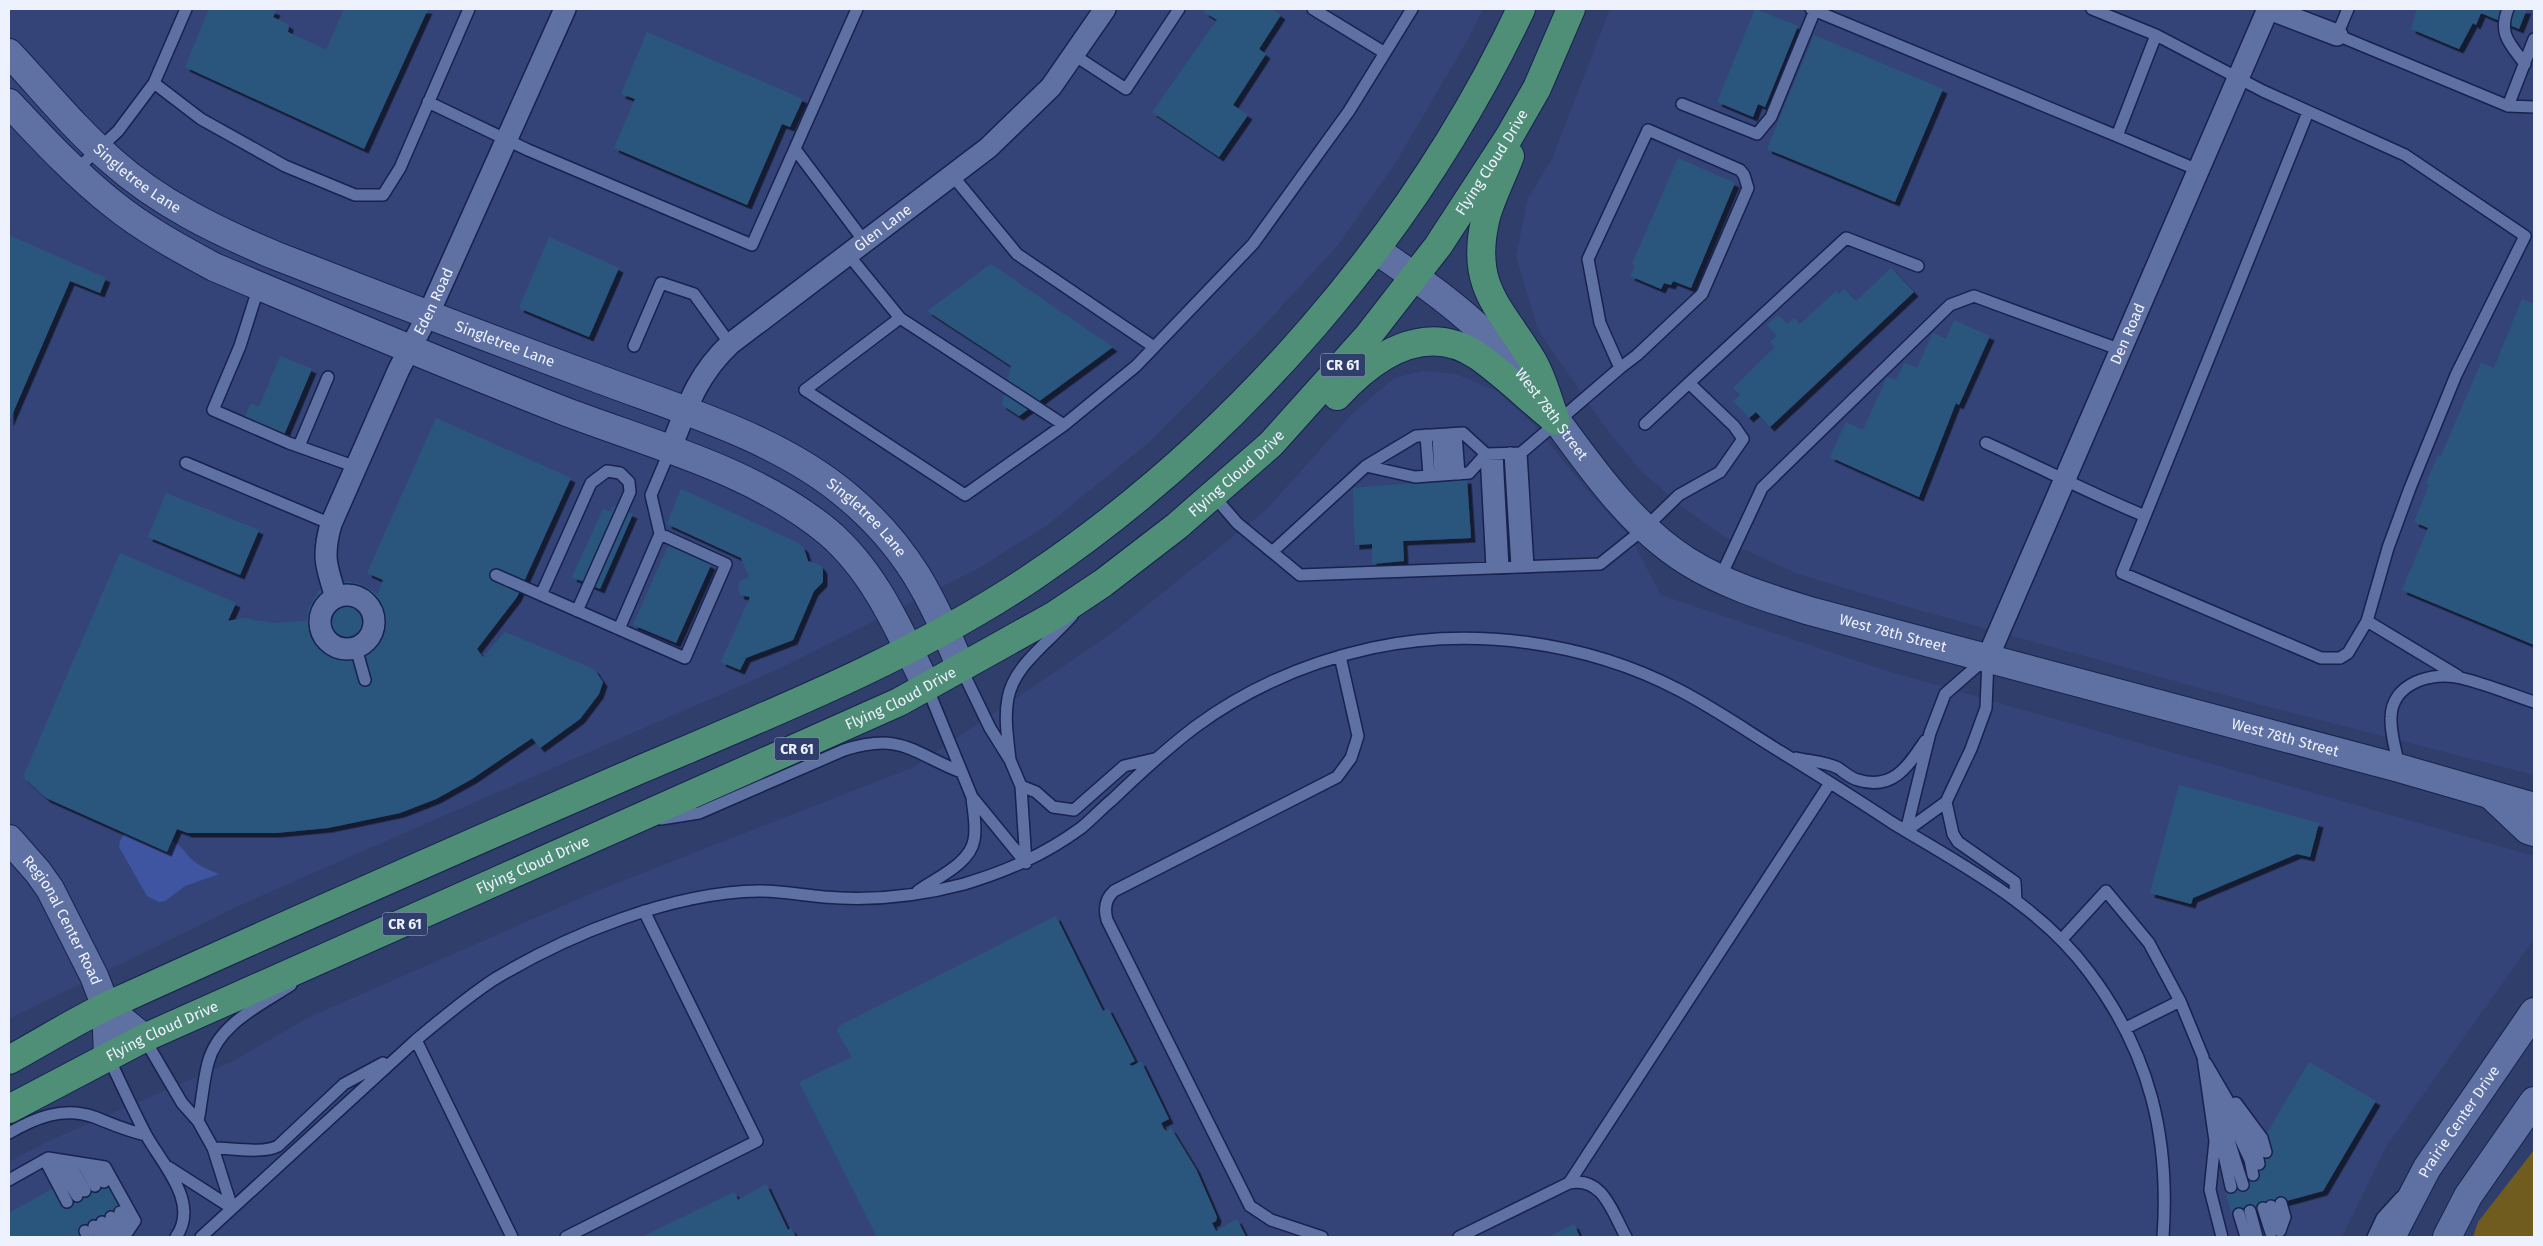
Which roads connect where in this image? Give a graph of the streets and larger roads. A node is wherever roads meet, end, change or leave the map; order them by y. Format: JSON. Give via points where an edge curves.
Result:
{"nodes":[{"id":1,"x":564,"y":9,"type":"edge"},
{"id":2,"x":1105,"y":9,"type":"edge"},
{"id":3,"x":1521,"y":9,"type":"edge"},
{"id":4,"x":1572,"y":9,"type":"edge"},
{"id":5,"x":2269,"y":9,"type":"edge"},
{"id":6,"x":2337,"y":35,"type":"road end"},
{"id":7,"x":9,"y":54,"type":"edge"},
{"id":8,"x":1537,"y":88,"type":"junction"},
{"id":9,"x":9,"y":103,"type":"edge"},
{"id":10,"x":1376,"y":250,"type":"junction"},
{"id":11,"x":1414,"y":277,"type":"junction"},
{"id":12,"x":428,"y":315,"type":"junction"},
{"id":13,"x":410,"y":348,"type":"junction"},
{"id":14,"x":685,"y":412,"type":"junction"},
{"id":15,"x":1556,"y":421,"type":"junction"},
{"id":16,"x":1271,"y":444,"type":"junction"},
{"id":17,"x":670,"y":450,"type":"junction"},
{"id":18,"x":336,"y":597,"type":"junction"},
{"id":19,"x":946,"y":630,"type":"junction"},
{"id":20,"x":908,"y":649,"type":"junction"},
{"id":21,"x":1988,"y":657,"type":"junction"},
{"id":22,"x":961,"y":668,"type":"junction"},
{"id":23,"x":927,"y":687,"type":"junction"},
{"id":24,"x":2490,"y":794,"type":"junction"},
{"id":25,"x":2534,"y":807,"type":"edge"},
{"id":26,"x":2534,"y":832,"type":"edge"},
{"id":27,"x":9,"y":839,"type":"edge"},
{"id":28,"x":106,"y":1007,"type":"junction"},
{"id":29,"x":2534,"y":1012,"type":"edge"},
{"id":30,"x":144,"y":1038,"type":"junction"},
{"id":31,"x":108,"y":1056,"type":"junction"},
{"id":32,"x":9,"y":1060,"type":"edge"},
{"id":33,"x":2534,"y":1101,"type":"edge"},
{"id":34,"x":9,"y":1110,"type":"edge"},
{"id":35,"x":2391,"y":1237,"type":"edge"},
{"id":36,"x":2447,"y":1237,"type":"edge"}],
"edges":[{"from":1,"to":12,"type":"street","name":"Eden Road"},
{"from":2,"to":14,"type":"street","name":"Glen Lane","via":[[1051,87],[1024,115],[988,148],[730,344],[711,362]]},
{"from":3,"to":10,"type":"main road","via":[[1452,139]]},
{"from":4,"to":8,"type":"main road","name":"Flying Cloud Drive","number":"CR 61"},
{"from":5,"to":6,"type":"street"},
{"from":5,"to":21,"type":"street","name":"Den Road"},
{"from":7,"to":12,"type":"street","name":"Singletree Lane","via":[[99,149],[158,195],[214,229]]},
{"from":8,"to":11,"type":"main road","name":"Flying Cloud Drive","number":"CR 61","via":[[1496,157]]},
{"from":8,"to":15,"type":"main road","via":[[1485,219],[1481,260],[1488,294],[1533,362]]},
{"from":9,"to":13,"type":"street","via":[[75,171],[114,205],[165,240],[214,267]]},
{"from":10,"to":11,"type":"street","name":"West 78th Street"},
{"from":10,"to":19,"type":"main road","via":[[1322,315],[1205,442],[1147,492],[1030,579]]},
{"from":11,"to":15,"type":"street","name":"West 78th Street","via":[[1467,317],[1497,346]]},
{"from":11,"to":16,"type":"main road","name":"Flying Cloud Drive","number":"CR 61","via":[[1368,336]]},
{"from":12,"to":13,"type":"street","name":"Eden Road"},
{"from":12,"to":14,"type":"street","name":"Singletree Lane"},
{"from":13,"to":17,"type":"street"},
{"from":13,"to":18,"type":"street","name":"Eden Road","via":[[326,542],[325,563]]},
{"from":14,"to":17,"type":"street","name":"Glen Lane"},
{"from":14,"to":19,"type":"street","name":"Singletree Lane","via":[[778,450],[818,473],[847,496],[875,521],[905,557],[928,592]]},
{"from":15,"to":16,"type":"main road","via":[[1476,355],[1439,341],[1417,342],[1384,355],[1354,378],[1307,429]]},
{"from":15,"to":21,"type":"street","name":"West 78th Street","via":[[1600,478],[1645,528],[1687,561],[1762,597]]},
{"from":16,"to":22,"type":"main road","name":"Flying Cloud Drive","number":"CR 61","via":[[1103,583]]},
{"from":17,"to":20,"type":"street","via":[[760,487],[798,509],[829,533],[870,579]]},
{"from":18,"to":18,"type":"street","via":[[321,615],[321,631],[331,645],[347,650],[356,648],[370,638],[373,613],[354,596]]},
{"from":19,"to":20,"type":"main road"},
{"from":19,"to":22,"type":"street","name":"Singletree Lane"},
{"from":20,"to":23,"type":"street"},
{"from":20,"to":28,"type":"main road","via":[[758,719]]},
{"from":21,"to":24,"type":"street","name":"West 78th Street"},
{"from":22,"to":23,"type":"main road","name":"Flying Cloud Drive","number":"CR 61"},
{"from":23,"to":30,"type":"main road","name":"Flying Cloud Drive","number":"CR 61","via":[[823,738]]},
{"from":24,"to":25,"type":"street","name":"West 78th Street"},
{"from":24,"to":26,"type":"street"},
{"from":27,"to":28,"type":"street","name":"Regional Center Road","via":[[50,889]]},
{"from":28,"to":30,"type":"street","name":"Regional Center Road"},
{"from":28,"to":31,"type":"street","name":"Regional Center Road"},
{"from":28,"to":32,"type":"main road"},
{"from":29,"to":35,"type":"street","name":"Prairie Center Drive","via":[[2427,1168]]},
{"from":30,"to":31,"type":"main road","name":"Flying Cloud Drive","number":"CR 61"},
{"from":31,"to":34,"type":"main road","name":"Flying Cloud Drive","number":"CR 61"},
{"from":33,"to":36,"type":"street","via":[[2468,1196]]}]}
